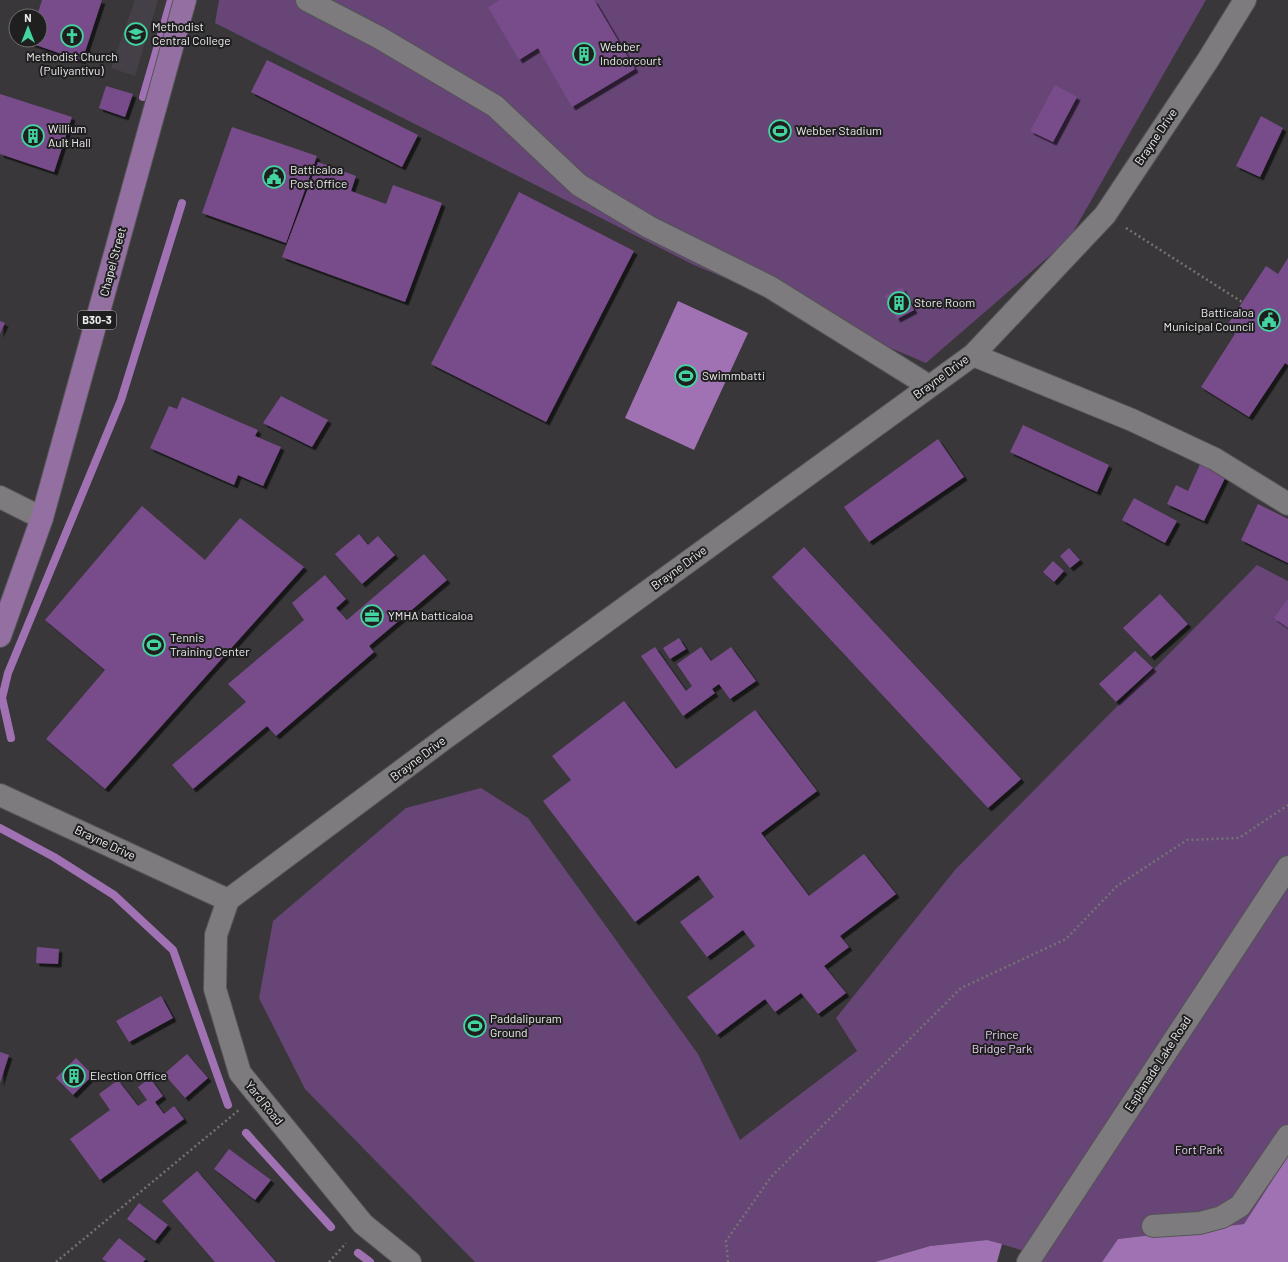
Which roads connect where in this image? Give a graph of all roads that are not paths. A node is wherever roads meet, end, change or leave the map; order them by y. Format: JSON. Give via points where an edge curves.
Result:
{"nodes":[{"id":1,"x":185,"y":0,"type":"edge"},
{"id":2,"x":307,"y":0,"type":"edge"},
{"id":3,"x":1245,"y":0,"type":"edge"},
{"id":4,"x":973,"y":354,"type":"junction"},
{"id":5,"x":929,"y":386,"type":"junction"},
{"id":6,"x":0,"y":496,"type":"edge"},
{"id":7,"x":1288,"y":504,"type":"edge"},
{"id":8,"x":42,"y":518,"type":"junction"},
{"id":9,"x":0,"y":636,"type":"edge"},
{"id":10,"x":0,"y":795,"type":"edge"},
{"id":11,"x":1288,"y":867,"type":"edge"},
{"id":12,"x":228,"y":900,"type":"junction"},
{"id":13,"x":1288,"y":1136,"type":"edge"},
{"id":14,"x":1153,"y":1226,"type":"dead end"},
{"id":15,"x":410,"y":1262,"type":"edge"},
{"id":16,"x":1028,"y":1262,"type":"edge"}],
"edges":[{"from":1,"to":8,"type":"main road","name":"Chapel Street","number":"B30-3"},
{"from":2,"to":5,"type":"street","via":[[380,38],[495,106],[580,185],[649,227],[770,287]]},
{"from":3,"to":4,"type":"street","name":"Brayne Drive","via":[[1105,215]]},
{"from":4,"to":5,"type":"street","name":"Brayne Drive"},
{"from":4,"to":7,"type":"street","via":[[1132,420],[1214,459]]},
{"from":5,"to":12,"type":"street","name":"Brayne Drive","via":[[444,739]]},
{"from":6,"to":8,"type":"street"},
{"from":8,"to":9,"type":"main road","name":"Chapel Street","number":"B30-3"},
{"from":10,"to":12,"type":"street","name":"Brayne Drive"},
{"from":11,"to":16,"type":"street","name":"Esplanade Lake Road"},
{"from":12,"to":15,"type":"street","name":"Yard Road","via":[[216,935],[216,989],[240,1073],[363,1224]]},
{"from":13,"to":14,"type":"street","via":[[1240,1206],[1222,1217],[1200,1223]]}]}
